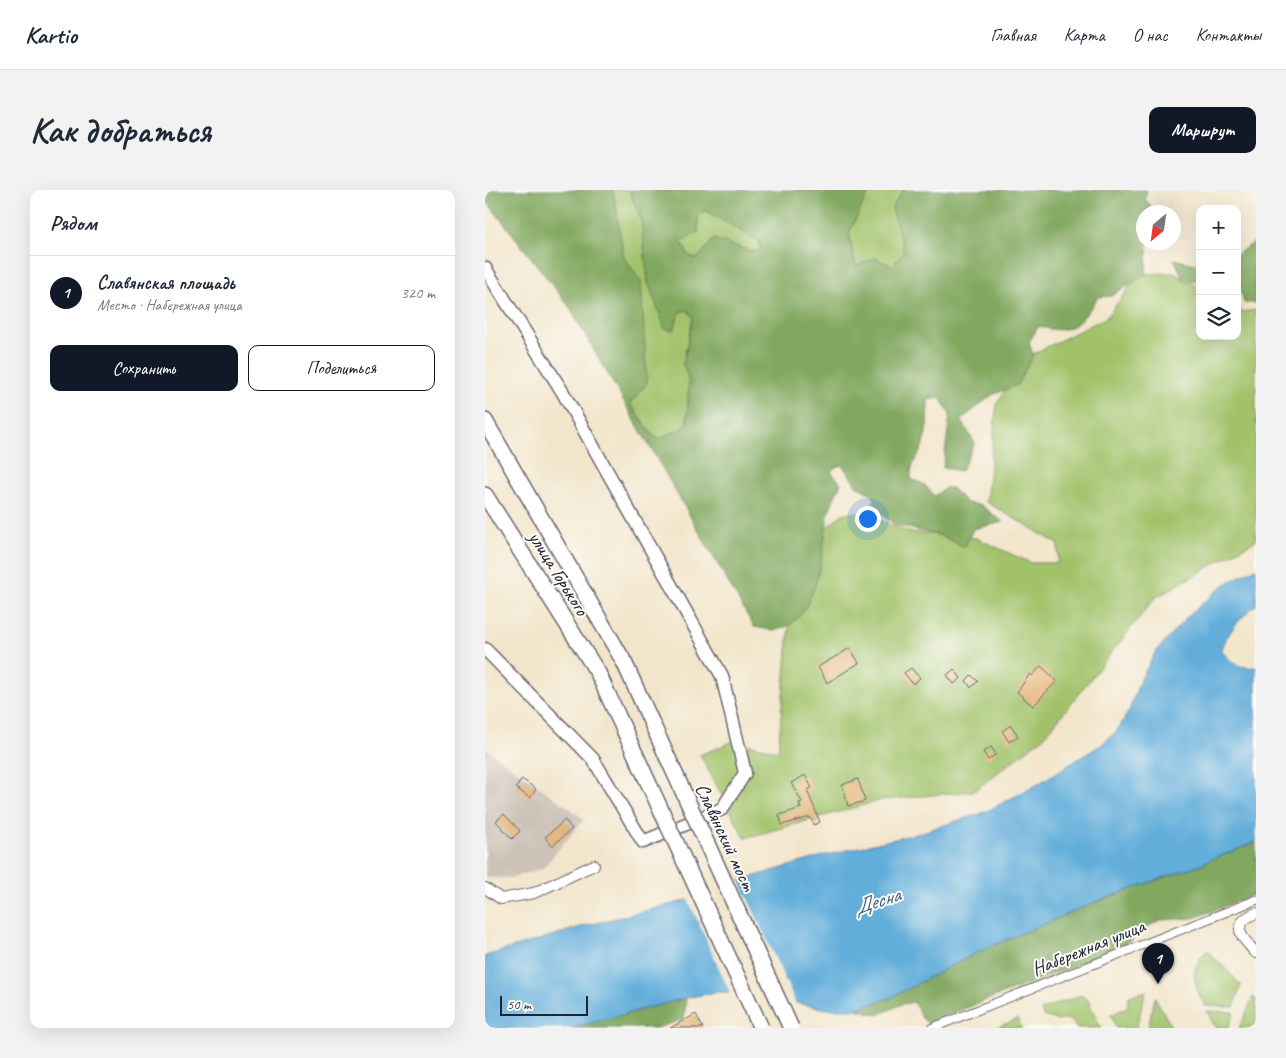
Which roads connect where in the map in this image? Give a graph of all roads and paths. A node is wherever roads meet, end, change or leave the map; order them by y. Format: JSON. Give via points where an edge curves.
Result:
{"nodes":[{"id":1,"x":485,"y":268,"type":"edge"},
{"id":2,"x":485,"y":421,"type":"edge"},
{"id":3,"x":485,"y":495,"type":"edge"},
{"id":4,"x":485,"y":649,"type":"edge"},
{"id":5,"x":594,"y":864,"type":"dead end"},
{"id":6,"x":485,"y":888,"type":"edge"},
{"id":7,"x":1256,"y":900,"type":"edge"},
{"id":8,"x":1256,"y":912,"type":"edge"},
{"id":9,"x":1256,"y":953,"type":"edge"},
{"id":10,"x":761,"y":1028,"type":"edge"},
{"id":11,"x":791,"y":1028,"type":"edge"},
{"id":12,"x":933,"y":1028,"type":"edge"}],
"edges":[{"from":1,"to":4,"type":"street","via":[[562,391],[722,676],[745,772],[722,809],[643,842],[593,759]]},
{"from":2,"to":11,"type":"main road","name":"Славянский мост","bridge":true,"via":[[623,662]]},
{"from":3,"to":10,"type":"main road","name":"улица Горького","bridge":true,"via":[[599,673]]},
{"from":5,"to":6,"type":"street","via":[[533,893],[501,899]]},
{"from":7,"to":12,"type":"street","name":"Набережная улица"},
{"from":8,"to":9,"type":"street","via":[[1246,917],[1239,930]]}]}
